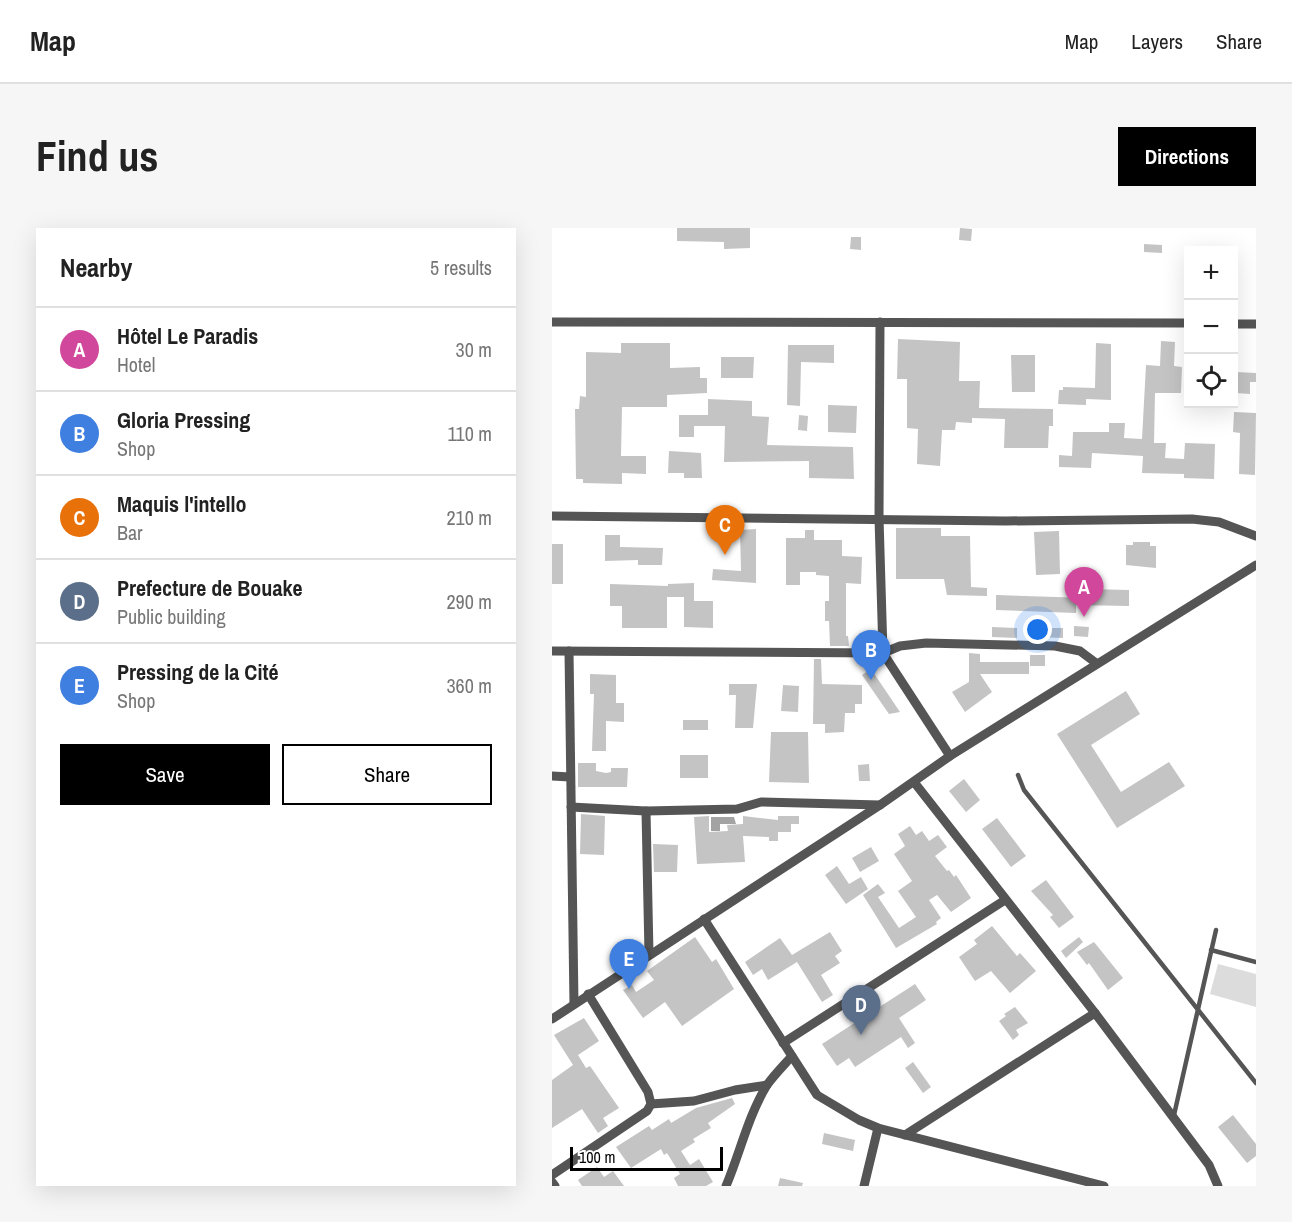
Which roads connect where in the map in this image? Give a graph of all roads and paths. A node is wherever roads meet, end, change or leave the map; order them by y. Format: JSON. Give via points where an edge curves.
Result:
{"nodes":[{"id":1,"x":552,"y":322,"type":"edge"},
{"id":2,"x":880,"y":322,"type":"junction"},
{"id":3,"x":1184,"y":323,"type":"edge"},
{"id":4,"x":1238,"y":324,"type":"edge"},
{"id":5,"x":1256,"y":324,"type":"edge"},
{"id":6,"x":552,"y":516,"type":"edge"},
{"id":7,"x":879,"y":518,"type":"junction"},
{"id":8,"x":1256,"y":536,"type":"edge"},
{"id":9,"x":1256,"y":565,"type":"edge"},
{"id":10,"x":552,"y":651,"type":"edge"},
{"id":11,"x":569,"y":651,"type":"junction"},
{"id":12,"x":883,"y":652,"type":"junction"},
{"id":13,"x":1096,"y":663,"type":"junction"},
{"id":14,"x":951,"y":756,"type":"junction"},
{"id":15,"x":1018,"y":774,"type":"dead end"},
{"id":16,"x":552,"y":776,"type":"edge"},
{"id":17,"x":570,"y":777,"type":"junction"},
{"id":18,"x":914,"y":782,"type":"junction"},
{"id":19,"x":880,"y":805,"type":"junction"},
{"id":20,"x":571,"y":807,"type":"junction"},
{"id":21,"x":646,"y":810,"type":"junction"},
{"id":22,"x":1005,"y":900,"type":"junction"},
{"id":23,"x":704,"y":919,"type":"junction"},
{"id":24,"x":1216,"y":930,"type":"dead end"},
{"id":25,"x":1211,"y":950,"type":"junction"},
{"id":26,"x":649,"y":954,"type":"junction"},
{"id":27,"x":1256,"y":962,"type":"edge"},
{"id":28,"x":588,"y":994,"type":"junction"},
{"id":29,"x":574,"y":1004,"type":"junction"},
{"id":30,"x":1197,"y":1011,"type":"junction"},
{"id":31,"x":1095,"y":1013,"type":"junction"},
{"id":32,"x":552,"y":1019,"type":"edge"},
{"id":33,"x":783,"y":1043,"type":"junction"},
{"id":34,"x":792,"y":1056,"type":"junction"},
{"id":35,"x":1256,"y":1083,"type":"edge"},
{"id":36,"x":767,"y":1085,"type":"junction"},
{"id":37,"x":651,"y":1104,"type":"junction"},
{"id":38,"x":1173,"y":1118,"type":"junction"},
{"id":39,"x":878,"y":1128,"type":"junction"},
{"id":40,"x":905,"y":1136,"type":"junction"},
{"id":41,"x":552,"y":1175,"type":"edge"},
{"id":42,"x":552,"y":1182,"type":"edge"},
{"id":43,"x":555,"y":1186,"type":"edge"},
{"id":44,"x":726,"y":1186,"type":"edge"},
{"id":45,"x":864,"y":1186,"type":"edge"},
{"id":46,"x":1104,"y":1186,"type":"edge"},
{"id":47,"x":1218,"y":1186,"type":"edge"}],
"edges":[{"from":1,"to":2,"type":"street"},
{"from":2,"to":3,"type":"street"},
{"from":2,"to":7,"type":"street"},
{"from":4,"to":5,"type":"street"},
{"from":6,"to":7,"type":"street"},
{"from":7,"to":8,"type":"street","via":[[1192,519],[1218,522]]},
{"from":7,"to":12,"type":"street"},
{"from":9,"to":13,"type":"street"},
{"from":10,"to":11,"type":"street"},
{"from":11,"to":12,"type":"street"},
{"from":11,"to":17,"type":"street"},
{"from":12,"to":13,"type":"street","via":[[926,643],[1056,646],[1080,651]]},
{"from":12,"to":14,"type":"street"},
{"from":13,"to":14,"type":"street"},
{"from":14,"to":18,"type":"street"},
{"from":15,"to":30,"type":"lane","via":[[1024,790]]},
{"from":16,"to":17,"type":"street"},
{"from":17,"to":20,"type":"street"},
{"from":18,"to":19,"type":"street"},
{"from":18,"to":22,"type":"street"},
{"from":19,"to":21,"type":"street","via":[[761,802],[737,809]]},
{"from":19,"to":23,"type":"street"},
{"from":20,"to":21,"type":"street"},
{"from":20,"to":29,"type":"street"},
{"from":21,"to":26,"type":"street"},
{"from":22,"to":31,"type":"street"},
{"from":22,"to":33,"type":"street"},
{"from":23,"to":26,"type":"street"},
{"from":23,"to":33,"type":"street"},
{"from":24,"to":25,"type":"lane"},
{"from":25,"to":27,"type":"lane"},
{"from":25,"to":30,"type":"lane"},
{"from":26,"to":28,"type":"street"},
{"from":28,"to":29,"type":"street"},
{"from":28,"to":37,"type":"street","via":[[648,1092]]},
{"from":29,"to":32,"type":"street"},
{"from":30,"to":35,"type":"lane"},
{"from":30,"to":38,"type":"lane"},
{"from":31,"to":38,"type":"street"},
{"from":31,"to":40,"type":"street"},
{"from":33,"to":34,"type":"street"},
{"from":34,"to":36,"type":"street"},
{"from":34,"to":39,"type":"street","via":[[817,1095]]},
{"from":36,"to":37,"type":"street","via":[[694,1101]]},
{"from":36,"to":44,"type":"street"},
{"from":37,"to":41,"type":"street","via":[[647,1112]]},
{"from":38,"to":47,"type":"street","via":[[1209,1165]]},
{"from":39,"to":40,"type":"street"},
{"from":39,"to":45,"type":"street"},
{"from":40,"to":46,"type":"street"},
{"from":42,"to":43,"type":"street"}]}
